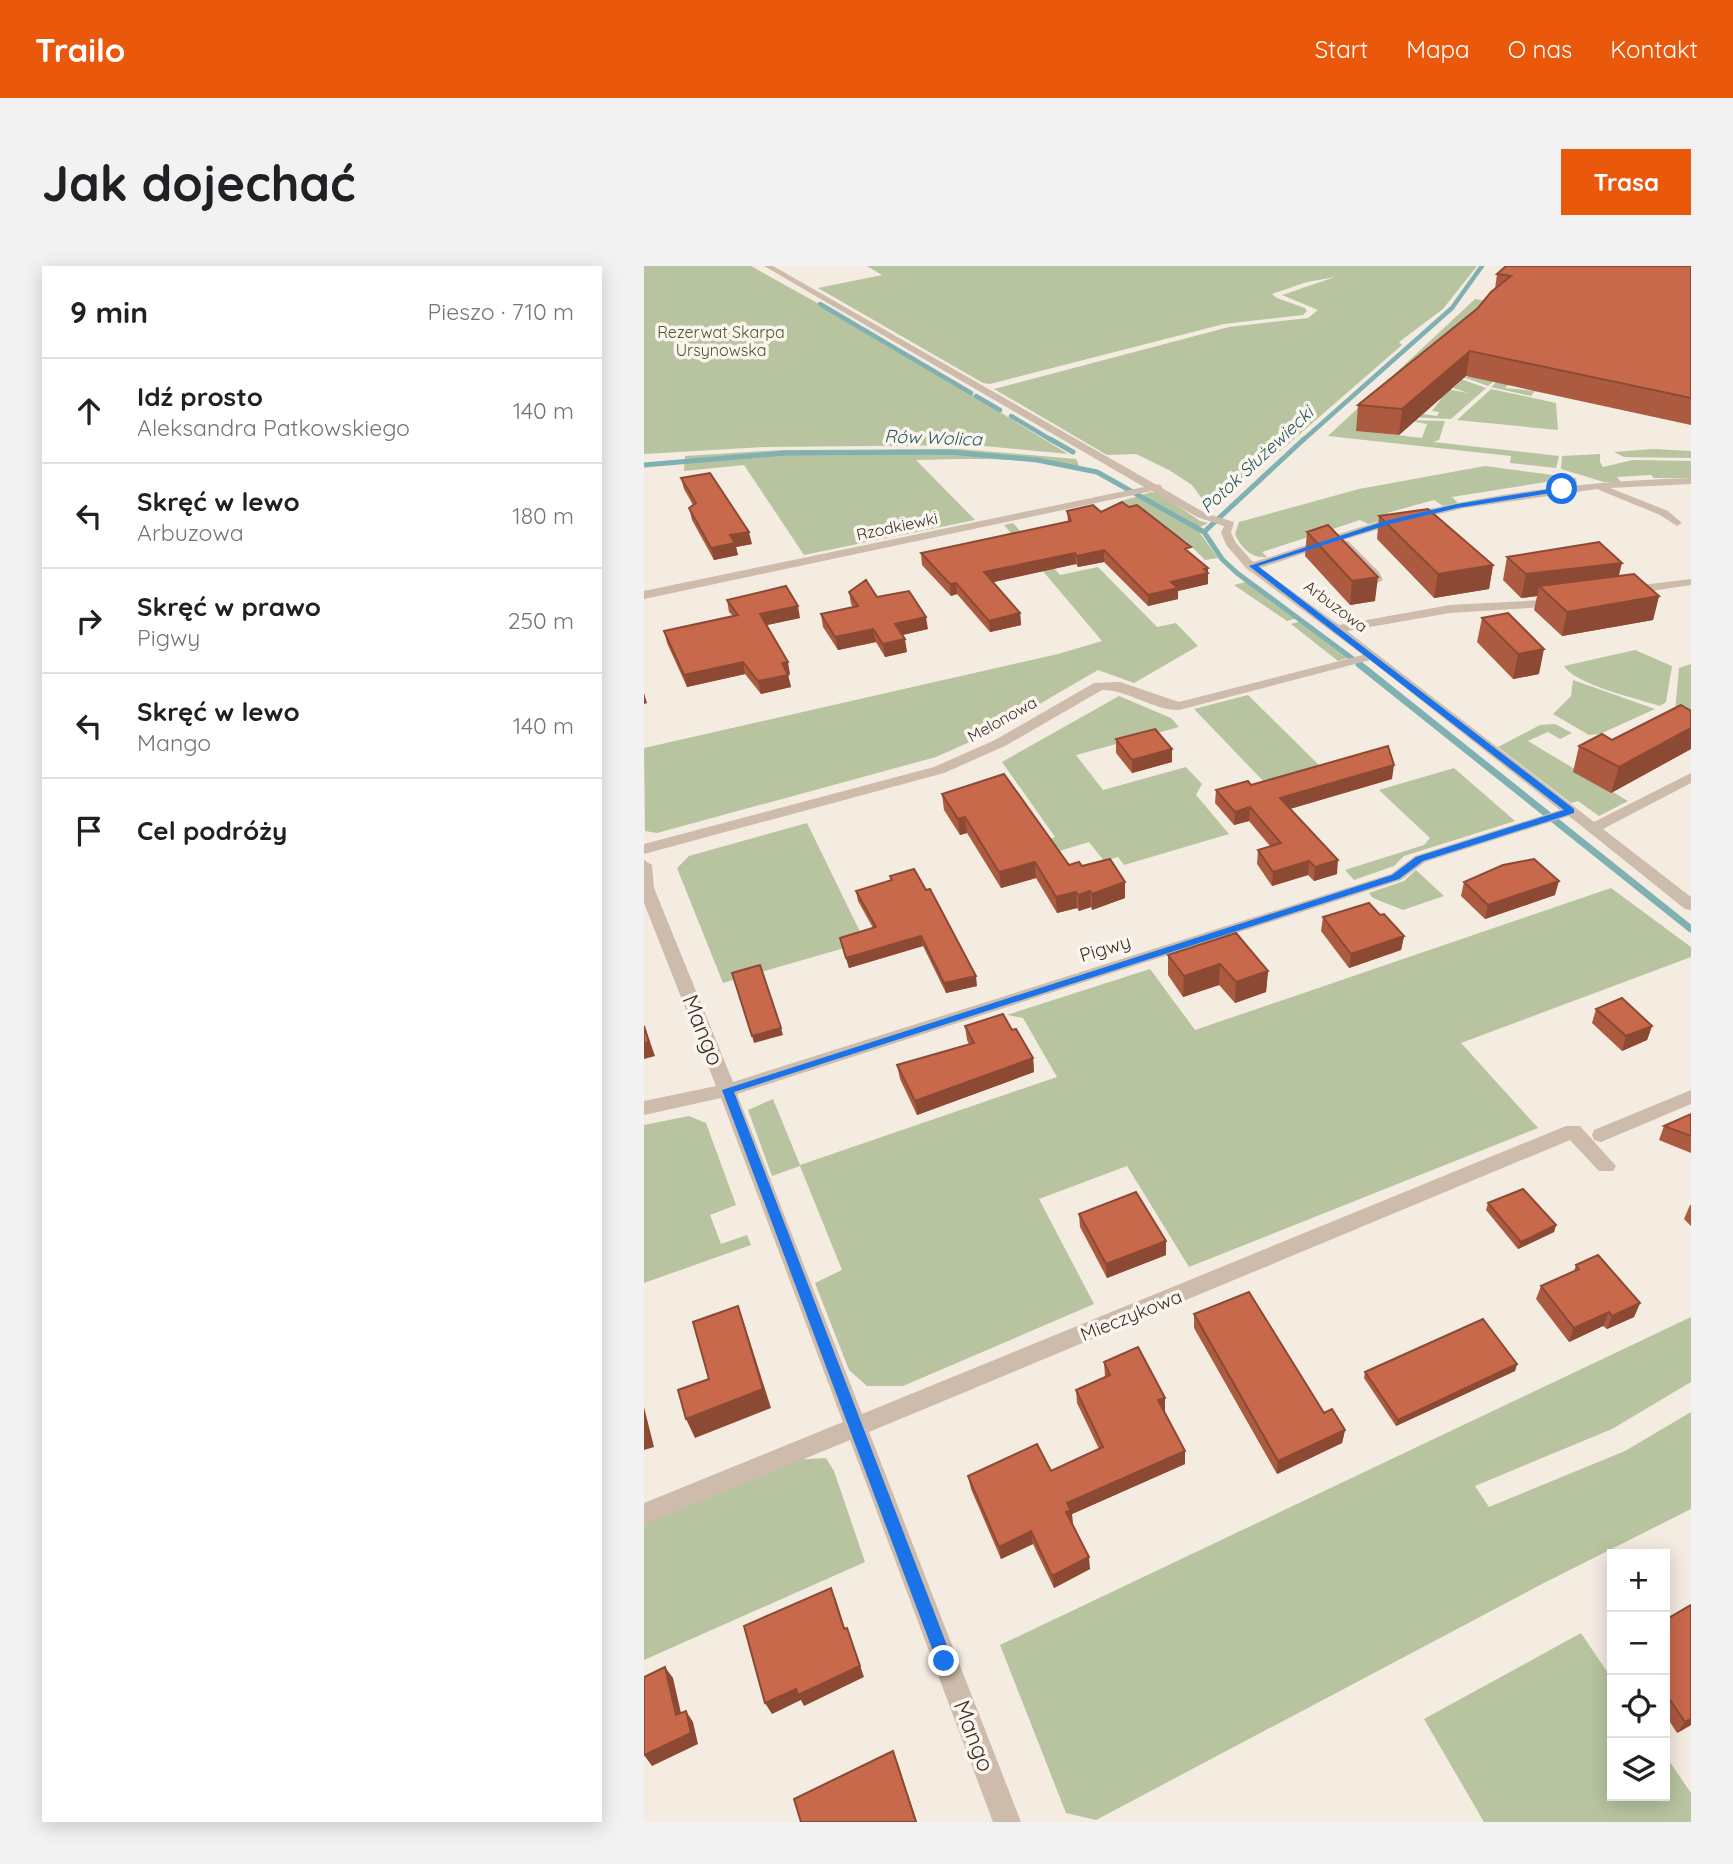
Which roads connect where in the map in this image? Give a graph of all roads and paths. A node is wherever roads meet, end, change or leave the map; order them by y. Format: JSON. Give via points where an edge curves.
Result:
{"nodes":[{"id":1,"x":768,"y":266,"type":"edge"},
{"id":2,"x":1691,"y":481,"type":"edge"},
{"id":3,"x":1598,"y":486,"type":"junction"},
{"id":4,"x":1153,"y":488,"type":"junction"},
{"id":5,"x":1676,"y":523,"type":"dead end"},
{"id":6,"x":1339,"y":538,"type":"junction"},
{"id":7,"x":1253,"y":566,"type":"junction"},
{"id":8,"x":1377,"y":580,"type":"edge"},
{"id":9,"x":1691,"y":582,"type":"edge"},
{"id":10,"x":1605,"y":594,"type":"edge"},
{"id":11,"x":644,"y":595,"type":"edge"},
{"id":12,"x":1568,"y":600,"type":"edge"},
{"id":13,"x":1337,"y":629,"type":"junction"},
{"id":14,"x":1371,"y":657,"type":"junction"},
{"id":15,"x":1691,"y":778,"type":"edge"},
{"id":16,"x":1567,"y":813,"type":"junction"},
{"id":17,"x":1593,"y":830,"type":"junction"},
{"id":18,"x":644,"y":849,"type":"edge"},
{"id":19,"x":644,"y":865,"type":"edge"},
{"id":20,"x":1691,"y":905,"type":"edge"},
{"id":21,"x":727,"y":1090,"type":"junction"},
{"id":22,"x":1691,"y":1097,"type":"edge"},
{"id":23,"x":644,"y":1108,"type":"edge"},
{"id":24,"x":1601,"y":1135,"type":"dead end"},
{"id":25,"x":1606,"y":1166,"type":"dead end"},
{"id":26,"x":854,"y":1427,"type":"junction"},
{"id":27,"x":644,"y":1514,"type":"edge"},
{"id":28,"x":1007,"y":1822,"type":"edge"}],
"edges":[{"from":1,"to":4,"type":"street","name":"Arbuzowa"},
{"from":2,"to":3,"type":"street"},
{"from":3,"to":5,"type":"street","via":[[1664,513]]},
{"from":3,"to":6,"type":"street","via":[[1457,506]]},
{"from":4,"to":7,"type":"street","name":"Arbuzowa","via":[[1205,517],[1230,524],[1226,533],[1230,542]]},
{"from":4,"to":11,"type":"street","name":"Rzodkiewki"},
{"from":6,"to":7,"type":"street"},
{"from":6,"to":8,"type":"street"},
{"from":7,"to":13,"type":"street","name":"Arbuzowa"},
{"from":9,"to":10,"type":"street"},
{"from":12,"to":13,"type":"street","via":[[1461,607]]},
{"from":13,"to":14,"type":"street","name":"Arbuzowa"},
{"from":14,"to":16,"type":"street","name":"Arbuzowa"},
{"from":14,"to":18,"type":"street","name":"Melonowa","via":[[1179,706],[1120,686],[1099,685],[1000,743],[939,770]]},
{"from":15,"to":17,"type":"street"},
{"from":16,"to":17,"type":"street","name":"Arbuzowa"},
{"from":16,"to":21,"type":"street","name":"Pigwy","via":[[1420,859],[1385,881]]},
{"from":17,"to":20,"type":"street","name":"Arbuzowa"},
{"from":19,"to":21,"type":"street","name":"Mango","via":[[646,888]]},
{"from":21,"to":23,"type":"street","name":"Pigwy"},
{"from":21,"to":26,"type":"street","name":"Mango"},
{"from":22,"to":24,"type":"street"},
{"from":25,"to":26,"type":"street","name":"Mieczykowa","via":[[1573,1131]]},
{"from":26,"to":27,"type":"street","name":"Mieczykowa"},
{"from":26,"to":28,"type":"street","name":"Mango"}]}
